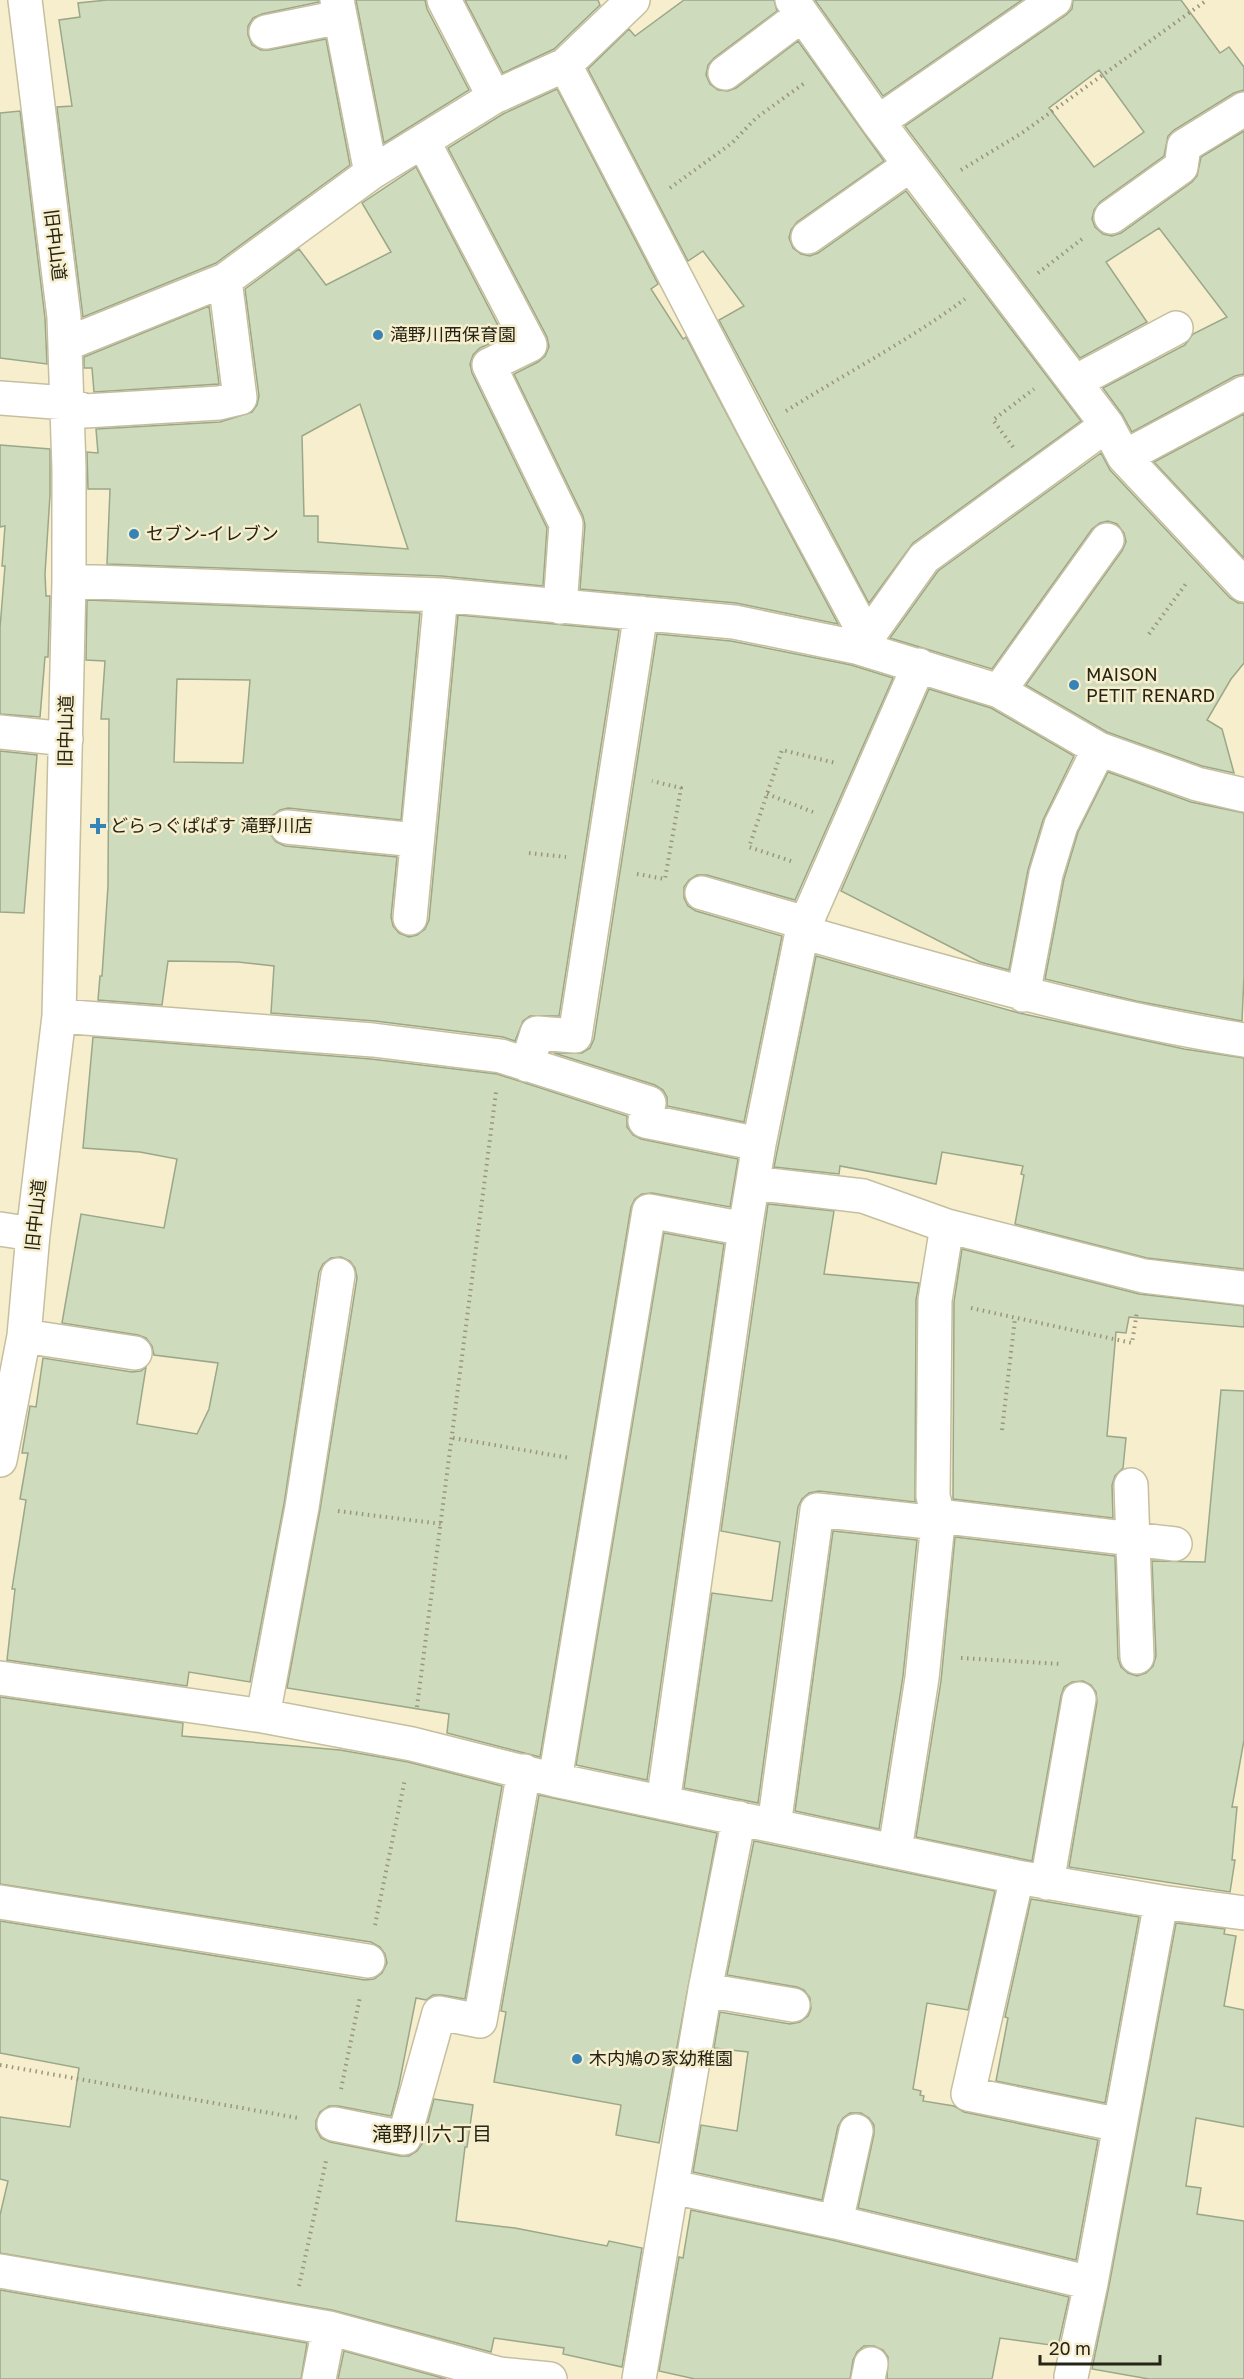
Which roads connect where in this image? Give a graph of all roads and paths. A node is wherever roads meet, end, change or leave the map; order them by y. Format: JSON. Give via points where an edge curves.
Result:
{"nodes":[{"id":1,"x":25,"y":0,"type":"edge"},
{"id":2,"x":444,"y":0,"type":"edge"},
{"id":3,"x":633,"y":0,"type":"edge"},
{"id":4,"x":1055,"y":0,"type":"edge"},
{"id":5,"x":1207,"y":0,"type":"edge"},
{"id":6,"x":339,"y":8,"type":"edge"},
{"id":7,"x":797,"y":8,"type":"edge"},
{"id":8,"x":266,"y":32,"type":"dead end"},
{"id":9,"x":834,"y":62,"type":"junction"},
{"id":10,"x":565,"y":65,"type":"junction"},
{"id":11,"x":726,"y":73,"type":"dead end"},
{"id":12,"x":495,"y":97,"type":"junction"},
{"id":13,"x":1244,"y":109,"type":"edge"},
{"id":14,"x":878,"y":122,"type":"junction"},
{"id":15,"x":423,"y":141,"type":"junction"},
{"id":16,"x":371,"y":173,"type":"junction"},
{"id":17,"x":919,"y":177,"type":"junction"},
{"id":18,"x":640,"y":209,"type":"junction"},
{"id":19,"x":1112,"y":217,"type":"joint"},
{"id":20,"x":808,"y":237,"type":"dead end"},
{"id":21,"x":225,"y":280,"type":"junction"},
{"id":22,"x":1002,"y":286,"type":"junction"},
{"id":23,"x":1176,"y":328,"type":"dead end"},
{"id":24,"x":66,"y":344,"type":"junction"},
{"id":25,"x":1070,"y":375,"type":"junction"},
{"id":26,"x":1244,"y":393,"type":"edge"},
{"id":27,"x":0,"y":398,"type":"edge"},
{"id":28,"x":67,"y":403,"type":"junction"},
{"id":29,"x":1107,"y":425,"type":"junction"},
{"id":30,"x":755,"y":430,"type":"junction"},
{"id":31,"x":1124,"y":457,"type":"junction"},
{"id":32,"x":1035,"y":477,"type":"junction"},
{"id":33,"x":1107,"y":540,"type":"dead end"},
{"id":34,"x":1211,"y":548,"type":"junction"},
{"id":35,"x":69,"y":581,"type":"junction"},
{"id":36,"x":1244,"y":585,"type":"edge"},
{"id":37,"x":441,"y":596,"type":"junction"},
{"id":38,"x":560,"y":607,"type":"junction"},
{"id":39,"x":641,"y":613,"type":"junction"},
{"id":40,"x":1149,"y":634,"type":"dead end"},
{"id":41,"x":862,"y":643,"type":"junction"},
{"id":42,"x":919,"y":665,"type":"junction"},
{"id":43,"x":999,"y":691,"type":"junction"},
{"id":44,"x":0,"y":732,"type":"edge"},
{"id":45,"x":66,"y":739,"type":"junction"},
{"id":46,"x":1099,"y":749,"type":"junction"},
{"id":47,"x":616,"y":772,"type":"junction"},
{"id":48,"x":873,"y":772,"type":"junction"},
{"id":49,"x":767,"y":794,"type":"junction"},
{"id":50,"x":1244,"y":795,"type":"edge"},
{"id":51,"x":287,"y":827,"type":"dead end"},
{"id":52,"x":850,"y":827,"type":"junction"},
{"id":53,"x":416,"y":840,"type":"junction"},
{"id":54,"x":601,"y":868,"type":"junction"},
{"id":55,"x":829,"y":874,"type":"junction"},
{"id":56,"x":702,"y":893,"type":"dead end"},
{"id":57,"x":410,"y":918,"type":"dead end"},
{"id":58,"x":804,"y":927,"type":"junction"},
{"id":59,"x":1023,"y":995,"type":"junction"},
{"id":60,"x":59,"y":1016,"type":"junction"},
{"id":61,"x":1244,"y":1040,"type":"edge"},
{"id":62,"x":514,"y":1060,"type":"junction"},
{"id":63,"x":759,"y":1144,"type":"junction"},
{"id":64,"x":753,"y":1183,"type":"junction"},
{"id":65,"x":947,"y":1226,"type":"junction"},
{"id":66,"x":0,"y":1229,"type":"edge"},
{"id":67,"x":745,"y":1229,"type":"junction"},
{"id":68,"x":33,"y":1234,"type":"junction"},
{"id":69,"x":338,"y":1275,"type":"dead end"},
{"id":70,"x":1144,"y":1276,"type":"junction"},
{"id":71,"x":1244,"y":1288,"type":"edge"},
{"id":72,"x":935,"y":1300,"type":"junction"},
{"id":73,"x":1015,"y":1318,"type":"junction"},
{"id":74,"x":24,"y":1336,"type":"junction"},
{"id":75,"x":135,"y":1353,"type":"dead end"},
{"id":76,"x":1002,"y":1430,"type":"dead end"},
{"id":77,"x":453,"y":1438,"type":"junction"},
{"id":78,"x":0,"y":1460,"type":"edge"},
{"id":79,"x":607,"y":1464,"type":"junction"},
{"id":80,"x":1131,"y":1485,"type":"dead end"},
{"id":81,"x":302,"y":1507,"type":"junction"},
{"id":82,"x":938,"y":1520,"type":"junction"},
{"id":83,"x":442,"y":1524,"type":"junction"},
{"id":84,"x":1134,"y":1539,"type":"junction"},
{"id":85,"x":1175,"y":1544,"type":"dead end"},
{"id":86,"x":924,"y":1655,"type":"junction"},
{"id":87,"x":1137,"y":1657,"type":"dead end"},
{"id":88,"x":1071,"y":1665,"type":"dead end"},
{"id":89,"x":0,"y":1678,"type":"edge"},
{"id":90,"x":1079,"y":1699,"type":"dead end"},
{"id":91,"x":263,"y":1716,"type":"junction"},
{"id":92,"x":412,"y":1744,"type":"junction"},
{"id":93,"x":539,"y":1776,"type":"junction"},
{"id":94,"x":663,"y":1803,"type":"junction"},
{"id":95,"x":739,"y":1818,"type":"junction"},
{"id":96,"x":774,"y":1826,"type":"junction"},
{"id":97,"x":895,"y":1850,"type":"junction"},
{"id":98,"x":1032,"y":1880,"type":"junction"},
{"id":99,"x":0,"y":1902,"type":"edge"},
{"id":100,"x":1161,"y":1902,"type":"junction"},
{"id":101,"x":1244,"y":1906,"type":"edge"},
{"id":102,"x":368,"y":1961,"type":"junction"},
{"id":103,"x":705,"y":1990,"type":"junction"},
{"id":104,"x":793,"y":2005,"type":"dead end"},
{"id":105,"x":0,"y":2065,"type":"edge"},
{"id":106,"x":334,"y":2124,"type":"junction"},
{"id":107,"x":1120,"y":2125,"type":"junction"},
{"id":108,"x":856,"y":2131,"type":"dead end"},
{"id":109,"x":673,"y":2187,"type":"junction"},
{"id":110,"x":836,"y":2222,"type":"junction"},
{"id":111,"x":0,"y":2271,"type":"edge"},
{"id":112,"x":1091,"y":2283,"type":"junction"},
{"id":113,"x":291,"y":2322,"type":"junction"},
{"id":114,"x":329,"y":2328,"type":"junction"},
{"id":115,"x":1071,"y":2377,"type":"dead end"},
{"id":116,"x":320,"y":2379,"type":"edge"},
{"id":117,"x":550,"y":2379,"type":"edge"},
{"id":118,"x":639,"y":2379,"type":"edge"}],
"edges":[{"from":1,"to":24,"type":"street","name":"旧中山道"},
{"from":2,"to":12,"type":"street"},
{"from":3,"to":10,"type":"street"},
{"from":4,"to":14,"type":"street"},
{"from":5,"to":17,"type":"path","via":[[1022,133]]},
{"from":6,"to":8,"type":"street"},
{"from":6,"to":16,"type":"street"},
{"from":7,"to":9,"type":"street"},
{"from":7,"to":11,"type":"street"},
{"from":9,"to":14,"type":"street"},
{"from":9,"to":18,"type":"path"},
{"from":10,"to":12,"type":"street"},
{"from":10,"to":18,"type":"street"},
{"from":12,"to":15,"type":"street"},
{"from":13,"to":19,"type":"street","via":[[1184,146],[1181,167]]},
{"from":14,"to":17,"type":"street"},
{"from":15,"to":16,"type":"street"},
{"from":15,"to":38,"type":"street","via":[[530,345],[489,365],[566,524]]},
{"from":16,"to":21,"type":"street"},
{"from":17,"to":20,"type":"street"},
{"from":17,"to":22,"type":"street"},
{"from":18,"to":30,"type":"street"},
{"from":19,"to":22,"type":"path"},
{"from":21,"to":24,"type":"street"},
{"from":21,"to":28,"type":"street","via":[[240,398],[219,403],[85,411]]},
{"from":22,"to":25,"type":"street"},
{"from":22,"to":30,"type":"path","via":[[836,379]]},
{"from":23,"to":25,"type":"street"},
{"from":24,"to":28,"type":"street","name":"旧中山道"},
{"from":25,"to":29,"type":"street"},
{"from":25,"to":32,"type":"path","via":[[993,420]]},
{"from":26,"to":31,"type":"street"},
{"from":27,"to":28,"type":"street"},
{"from":28,"to":35,"type":"street","name":"旧中山道"},
{"from":29,"to":31,"type":"street"},
{"from":29,"to":32,"type":"street"},
{"from":30,"to":41,"type":"street"},
{"from":31,"to":34,"type":"street"},
{"from":32,"to":41,"type":"street","via":[[924,558]]},
{"from":33,"to":43,"type":"street"},
{"from":34,"to":36,"type":"street"},
{"from":34,"to":40,"type":"path"},
{"from":35,"to":37,"type":"street"},
{"from":35,"to":45,"type":"street","name":"旧中山道"},
{"from":37,"to":38,"type":"street"},
{"from":37,"to":53,"type":"street"},
{"from":38,"to":39,"type":"street"},
{"from":39,"to":41,"type":"street","via":[[734,621]]},
{"from":39,"to":47,"type":"street"},
{"from":41,"to":42,"type":"street"},
{"from":42,"to":43,"type":"street"},
{"from":42,"to":48,"type":"street"},
{"from":43,"to":46,"type":"street"},
{"from":44,"to":45,"type":"street"},
{"from":45,"to":60,"type":"street","name":"旧中山道"},
{"from":46,"to":50,"type":"street","via":[[1197,784]]},
{"from":46,"to":59,"type":"street","via":[[1061,825],[1046,874]]},
{"from":47,"to":54,"type":"street"},
{"from":47,"to":54,"type":"path","via":[[681,788],[665,879]]},
{"from":48,"to":49,"type":"path","via":[[783,750]]},
{"from":48,"to":52,"type":"street"},
{"from":49,"to":52,"type":"path"},
{"from":49,"to":55,"type":"path","via":[[749,847]]},
{"from":51,"to":53,"type":"street"},
{"from":52,"to":55,"type":"street"},
{"from":53,"to":57,"type":"street"},
{"from":54,"to":62,"type":"street","via":[[575,1036],[537,1033]]},
{"from":55,"to":58,"type":"street"},
{"from":56,"to":58,"type":"street"},
{"from":58,"to":59,"type":"street"},
{"from":58,"to":63,"type":"street"},
{"from":59,"to":61,"type":"street","via":[[1168,1028]]},
{"from":60,"to":62,"type":"street","via":[[373,1040]]},
{"from":60,"to":68,"type":"street","name":"旧中山道"},
{"from":62,"to":63,"type":"street","via":[[649,1103],[645,1121]]},
{"from":62,"to":77,"type":"path"},
{"from":63,"to":64,"type":"street"},
{"from":64,"to":65,"type":"street","via":[[863,1197]]},
{"from":64,"to":67,"type":"street"},
{"from":65,"to":70,"type":"street"},
{"from":65,"to":72,"type":"street"},
{"from":66,"to":68,"type":"street"},
{"from":67,"to":79,"type":"street","via":[[649,1211]]},
{"from":67,"to":94,"type":"street"},
{"from":68,"to":74,"type":"street","name":"旧中山道"},
{"from":69,"to":81,"type":"street"},
{"from":70,"to":71,"type":"street"},
{"from":70,"to":73,"type":"path","via":[[1132,1343]]},
{"from":72,"to":73,"type":"path"},
{"from":72,"to":82,"type":"street","via":[[933,1496]]},
{"from":73,"to":76,"type":"path"},
{"from":74,"to":75,"type":"street"},
{"from":74,"to":78,"type":"street","name":"旧中山道"},
{"from":77,"to":79,"type":"path"},
{"from":77,"to":83,"type":"path"},
{"from":79,"to":93,"type":"street"},
{"from":80,"to":84,"type":"street"},
{"from":81,"to":83,"type":"path"},
{"from":81,"to":91,"type":"street"},
{"from":82,"to":84,"type":"street"},
{"from":82,"to":86,"type":"street"},
{"from":82,"to":96,"type":"street","via":[[818,1510]]},
{"from":83,"to":92,"type":"path"},
{"from":84,"to":85,"type":"street"},
{"from":84,"to":87,"type":"street"},
{"from":86,"to":88,"type":"path"},
{"from":86,"to":97,"type":"street"},
{"from":89,"to":91,"type":"street"},
{"from":90,"to":98,"type":"street"},
{"from":91,"to":92,"type":"street"},
{"from":92,"to":93,"type":"street"},
{"from":92,"to":102,"type":"path"},
{"from":93,"to":94,"type":"street"},
{"from":93,"to":106,"type":"street","via":[[480,2021],[439,2013],[404,2138]]},
{"from":94,"to":95,"type":"street"},
{"from":95,"to":96,"type":"street"},
{"from":95,"to":103,"type":"street"},
{"from":96,"to":97,"type":"street"},
{"from":97,"to":98,"type":"street"},
{"from":98,"to":100,"type":"street"},
{"from":98,"to":107,"type":"street","via":[[968,2094]]},
{"from":99,"to":102,"type":"street"},
{"from":100,"to":101,"type":"street"},
{"from":100,"to":107,"type":"street"},
{"from":102,"to":106,"type":"path"},
{"from":103,"to":104,"type":"street"},
{"from":103,"to":109,"type":"street"},
{"from":105,"to":106,"type":"path"},
{"from":106,"to":113,"type":"path"},
{"from":107,"to":112,"type":"street"},
{"from":108,"to":110,"type":"street"},
{"from":109,"to":110,"type":"street"},
{"from":109,"to":118,"type":"street"},
{"from":110,"to":112,"type":"street"},
{"from":111,"to":113,"type":"street"},
{"from":112,"to":115,"type":"street"},
{"from":113,"to":114,"type":"street"},
{"from":114,"to":116,"type":"street"},
{"from":114,"to":117,"type":"street","via":[[499,2374]]}]}
